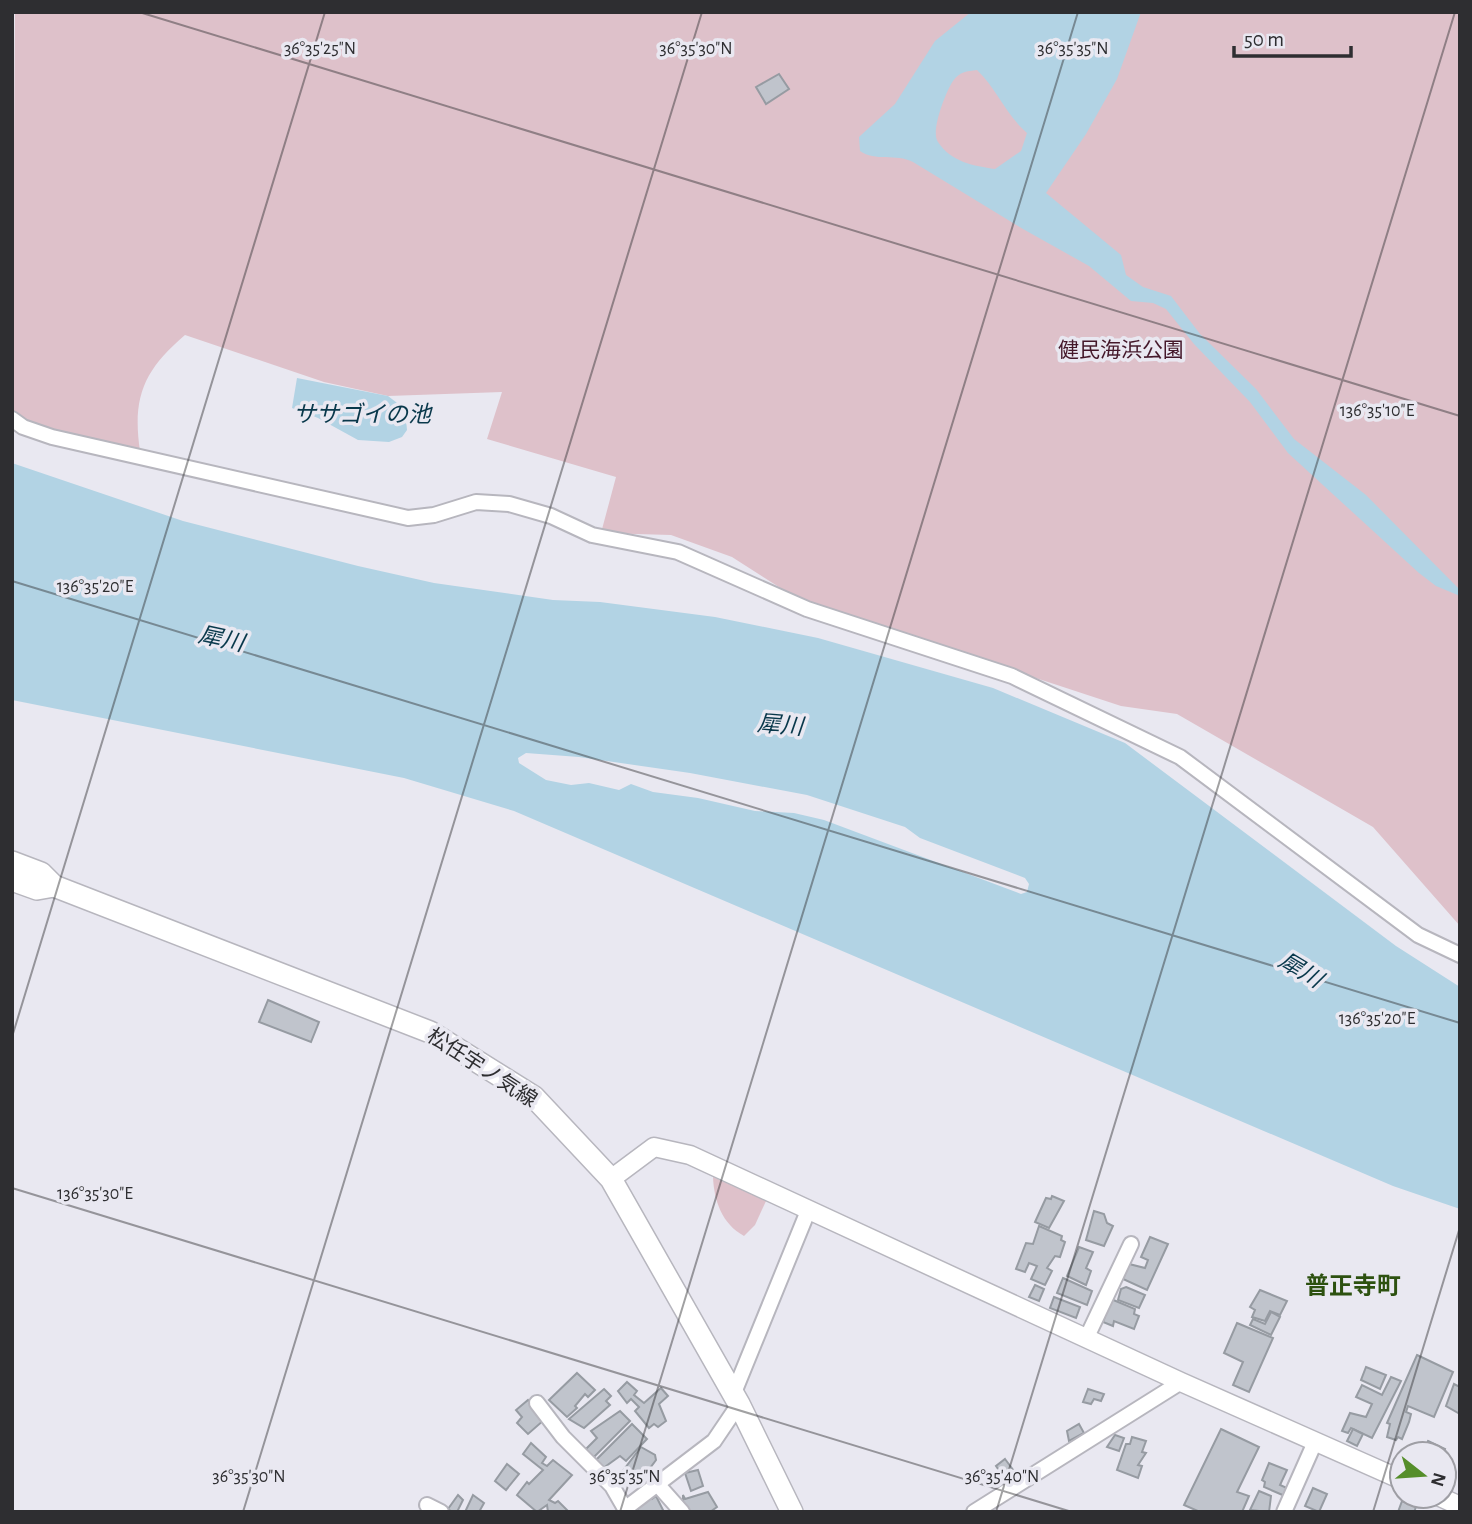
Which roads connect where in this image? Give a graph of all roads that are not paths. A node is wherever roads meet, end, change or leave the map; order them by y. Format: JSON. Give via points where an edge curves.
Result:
{"nodes":[{"id":1,"x":12,"y":419,"type":"edge"},
{"id":2,"x":12,"y":862,"type":"edge"},
{"id":3,"x":12,"y":880,"type":"edge"},
{"id":4,"x":54,"y":886,"type":"junction"},
{"id":5,"x":1460,"y":956,"type":"edge"},
{"id":6,"x":611,"y":1179,"type":"junction"},
{"id":7,"x":808,"y":1210,"type":"junction"},
{"id":8,"x":1131,"y":1244,"type":"dead end"},
{"id":9,"x":1086,"y":1339,"type":"junction"},
{"id":10,"x":1181,"y":1382,"type":"junction"},
{"id":11,"x":736,"y":1399,"type":"junction"},
{"id":12,"x":537,"y":1403,"type":"dead end"},
{"id":13,"x":1315,"y":1442,"type":"junction"},
{"id":14,"x":1388,"y":1474,"type":"edge"},
{"id":15,"x":658,"y":1485,"type":"junction"},
{"id":16,"x":428,"y":1505,"type":"dead end"},
{"id":17,"x":627,"y":1510,"type":"edge"},
{"id":18,"x":441,"y":1512,"type":"edge"},
{"id":19,"x":682,"y":1512,"type":"edge"},
{"id":20,"x":793,"y":1512,"type":"edge"},
{"id":21,"x":974,"y":1512,"type":"edge"},
{"id":22,"x":1284,"y":1512,"type":"edge"}],
"edges":[{"from":1,"to":5,"type":"street","via":[[52,437],[408,518],[476,502],[509,504],[592,535],[678,552],[807,609],[1012,676],[1180,757],[1418,935]]},
{"from":2,"to":4,"type":"main road","name":"松任宇ノ気線","via":[[41,873]]},
{"from":3,"to":4,"type":"main road","name":"松任宇ノ気線","via":[[37,888]]},
{"from":4,"to":6,"type":"main road","name":"松任宇ノ気線","via":[[430,1032],[534,1097]]},
{"from":6,"to":7,"type":"street","via":[[654,1147],[690,1156]]},
{"from":6,"to":11,"type":"main road","name":"松任宇ノ気線"},
{"from":7,"to":9,"type":"street"},
{"from":7,"to":11,"type":"street"},
{"from":8,"to":9,"type":"street"},
{"from":9,"to":10,"type":"street"},
{"from":10,"to":13,"type":"street"},
{"from":10,"to":21,"type":"street"},
{"from":11,"to":15,"type":"street","via":[[714,1441]]},
{"from":11,"to":20,"type":"main road","name":"松任宇ノ気線"},
{"from":12,"to":17,"type":"street","via":[[612,1486]]},
{"from":13,"to":14,"type":"street"},
{"from":13,"to":22,"type":"street"},
{"from":15,"to":17,"type":"street"},
{"from":15,"to":19,"type":"street"},
{"from":16,"to":18,"type":"street"}]}
